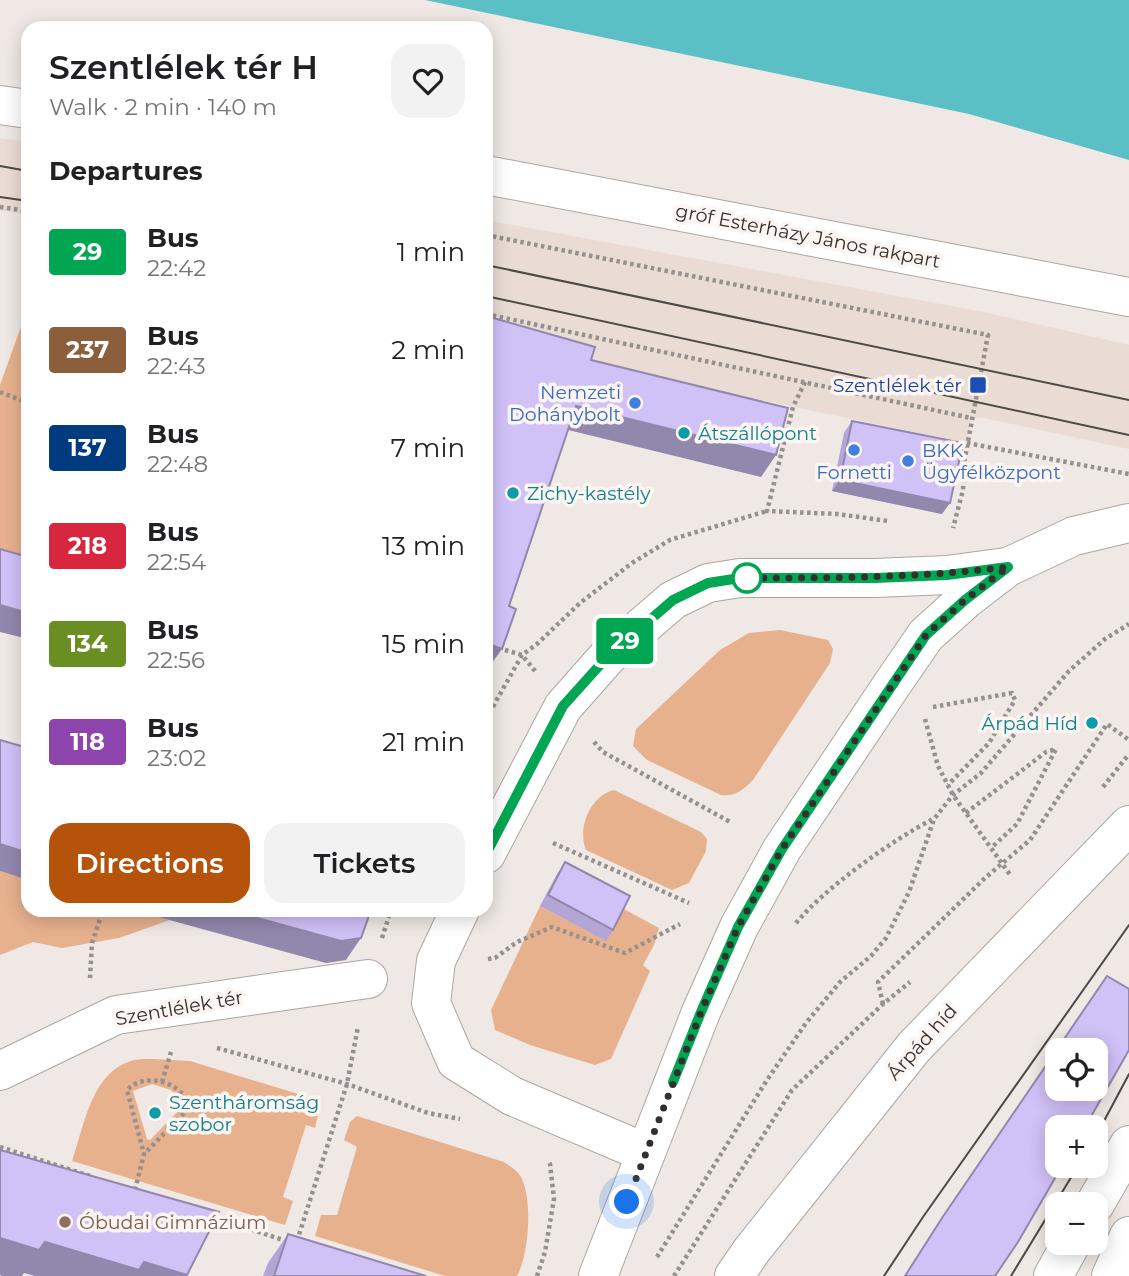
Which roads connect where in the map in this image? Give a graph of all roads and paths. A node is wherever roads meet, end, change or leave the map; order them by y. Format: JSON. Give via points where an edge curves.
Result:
{"nodes":[{"id":1,"x":0,"y":105,"type":"edge"},
{"id":2,"x":21,"y":108,"type":"edge"},
{"id":3,"x":493,"y":176,"type":"edge"},
{"id":4,"x":0,"y":207,"type":"edge"},
{"id":5,"x":21,"y":210,"type":"edge"},
{"id":6,"x":493,"y":235,"type":"edge"},
{"id":7,"x":1129,"y":297,"type":"edge"},
{"id":8,"x":493,"y":315,"type":"edge"},
{"id":9,"x":805,"y":382,"type":"junction"},
{"id":10,"x":0,"y":392,"type":"edge"},
{"id":11,"x":21,"y":400,"type":"edge"},
{"id":12,"x":971,"y":418,"type":"junction"},
{"id":13,"x":967,"y":443,"type":"junction"},
{"id":14,"x":1129,"y":474,"type":"edge"},
{"id":15,"x":888,"y":521,"type":"dead end"},
{"id":16,"x":1129,"y":523,"type":"edge"},
{"id":17,"x":953,"y":528,"type":"dead end"},
{"id":18,"x":1008,"y":567,"type":"junction"},
{"id":19,"x":1129,"y":624,"type":"edge"},
{"id":20,"x":505,"y":650,"type":"edge"},
{"id":21,"x":522,"y":655,"type":"dead end"},
{"id":22,"x":1129,"y":740,"type":"edge"},
{"id":23,"x":603,"y":752,"type":"dead end"},
{"id":24,"x":948,"y":785,"type":"junction"},
{"id":25,"x":953,"y":795,"type":"junction"},
{"id":26,"x":966,"y":813,"type":"junction"},
{"id":27,"x":934,"y":819,"type":"junction"},
{"id":28,"x":732,"y":823,"type":"dead end"},
{"id":29,"x":1129,"y":825,"type":"edge"},
{"id":30,"x":493,"y":841,"type":"edge"},
{"id":31,"x":553,"y":843,"type":"dead end"},
{"id":32,"x":991,"y":848,"type":"junction"},
{"id":33,"x":1002,"y":863,"type":"junction"},
{"id":34,"x":1011,"y":876,"type":"dead end"},
{"id":35,"x":689,"y":904,"type":"dead end"},
{"id":36,"x":101,"y":917,"type":"edge"},
{"id":37,"x":457,"y":917,"type":"edge"},
{"id":38,"x":680,"y":924,"type":"dead end"},
{"id":39,"x":788,"y":933,"type":"dead end"},
{"id":40,"x":495,"y":958,"type":"dead end"},
{"id":41,"x":368,"y":979,"type":"joint"},
{"id":42,"x":87,"y":1030,"type":"junction"},
{"id":43,"x":215,"y":1047,"type":"dead end"},
{"id":44,"x":172,"y":1048,"type":"dead end"},
{"id":45,"x":0,"y":1071,"type":"edge"},
{"id":46,"x":162,"y":1082,"type":"junction"},
{"id":47,"x":347,"y":1084,"type":"junction"},
{"id":48,"x":571,"y":1120,"type":"junction"},
{"id":49,"x":469,"y":1121,"type":"dead end"},
{"id":50,"x":1129,"y":1145,"type":"edge"},
{"id":51,"x":0,"y":1147,"type":"edge"},
{"id":52,"x":646,"y":1153,"type":"junction"},
{"id":53,"x":144,"y":1154,"type":"junction"},
{"id":54,"x":96,"y":1178,"type":"edge"},
{"id":55,"x":1102,"y":1192,"type":"edge"},
{"id":56,"x":147,"y":1194,"type":"edge"},
{"id":57,"x":209,"y":1215,"type":"edge"},
{"id":58,"x":1129,"y":1236,"type":"edge"},
{"id":59,"x":1065,"y":1255,"type":"edge"},
{"id":60,"x":652,"y":1265,"type":"dead end"},
{"id":61,"x":537,"y":1276,"type":"edge"},
{"id":62,"x":598,"y":1276,"type":"edge"},
{"id":63,"x":674,"y":1276,"type":"edge"},
{"id":64,"x":734,"y":1276,"type":"edge"},
{"id":65,"x":1053,"y":1276,"type":"edge"},
{"id":66,"x":1111,"y":1276,"type":"edge"}],
"edges":[{"from":1,"to":2,"type":"main road"},
{"from":3,"to":7,"type":"main road","name":"gróf Esterházy János rakpart"},
{"from":4,"to":5,"type":"path"},
{"from":6,"to":12,"type":"path","via":[[988,335]]},
{"from":8,"to":9,"type":"path"},
{"from":9,"to":12,"type":"path"},
{"from":9,"to":15,"type":"path","via":[[793,407],[767,511]]},
{"from":10,"to":11,"type":"path"},
{"from":12,"to":13,"type":"path"},
{"from":13,"to":14,"type":"path"},
{"from":13,"to":17,"type":"path","via":[[963,490]]},
{"from":16,"to":18,"type":"main road","via":[[1074,536]]},
{"from":18,"to":30,"type":"main road","via":[[875,578],[740,578],[708,583],[673,600],[608,656],[563,706]]},
{"from":18,"to":52,"type":"main road","via":[[926,635],[782,849],[738,927]]},
{"from":19,"to":25,"type":"path","via":[[1069,671],[981,773]]},
{"from":20,"to":21,"type":"path"},
{"from":22,"to":33,"type":"path","via":[[1107,724],[1030,840]]},
{"from":23,"to":28,"type":"path"},
{"from":24,"to":24,"type":"path","via":[[989,743],[1014,700],[1012,693],[923,711]]},
{"from":24,"to":25,"type":"path"},
{"from":25,"to":26,"type":"path"},
{"from":25,"to":27,"type":"path"},
{"from":26,"to":32,"type":"path"},
{"from":26,"to":32,"type":"path","via":[[1045,752],[1056,749],[1017,824]]},
{"from":27,"to":39,"type":"path","via":[[846,878],[811,906]]},
{"from":27,"to":60,"type":"path","via":[[909,892],[886,939],[840,982],[806,1023]]},
{"from":29,"to":64,"type":"main road","name":"Árpád híd","via":[[914,1047]]},
{"from":31,"to":35,"type":"path"},
{"from":32,"to":33,"type":"path"},
{"from":33,"to":34,"type":"path"},
{"from":33,"to":63,"type":"path","via":[[878,982],[883,1003],[792,1090]]},
{"from":36,"to":42,"type":"path","via":[[92,943]]},
{"from":37,"to":48,"type":"main road","via":[[436,961],[431,1003],[456,1061],[512,1096]]},
{"from":38,"to":40,"type":"path","via":[[625,953],[552,927],[517,942]]},
{"from":41,"to":42,"type":"main road","name":"Szentlélek tér","via":[[116,1015]]},
{"from":41,"to":47,"type":"path"},
{"from":42,"to":45,"type":"main road","name":"Szentlélek tér"},
{"from":43,"to":47,"type":"path"},
{"from":44,"to":46,"type":"path"},
{"from":46,"to":53,"type":"path","via":[[153,1079],[127,1090]]},
{"from":46,"to":53,"type":"path","via":[[173,1084],[190,1107]]},
{"from":47,"to":49,"type":"path","via":[[428,1113]]},
{"from":47,"to":57,"type":"path","via":[[296,1245]]},
{"from":48,"to":52,"type":"main road"},
{"from":48,"to":61,"type":"path","via":[[538,1149],[550,1164],[554,1199]]},
{"from":50,"to":55,"type":"main road"},
{"from":51,"to":54,"type":"path"},
{"from":52,"to":62,"type":"main road"},
{"from":53,"to":56,"type":"path","via":[[135,1190]]},
{"from":58,"to":66,"type":"main road"},
{"from":59,"to":65,"type":"main road"}]}
